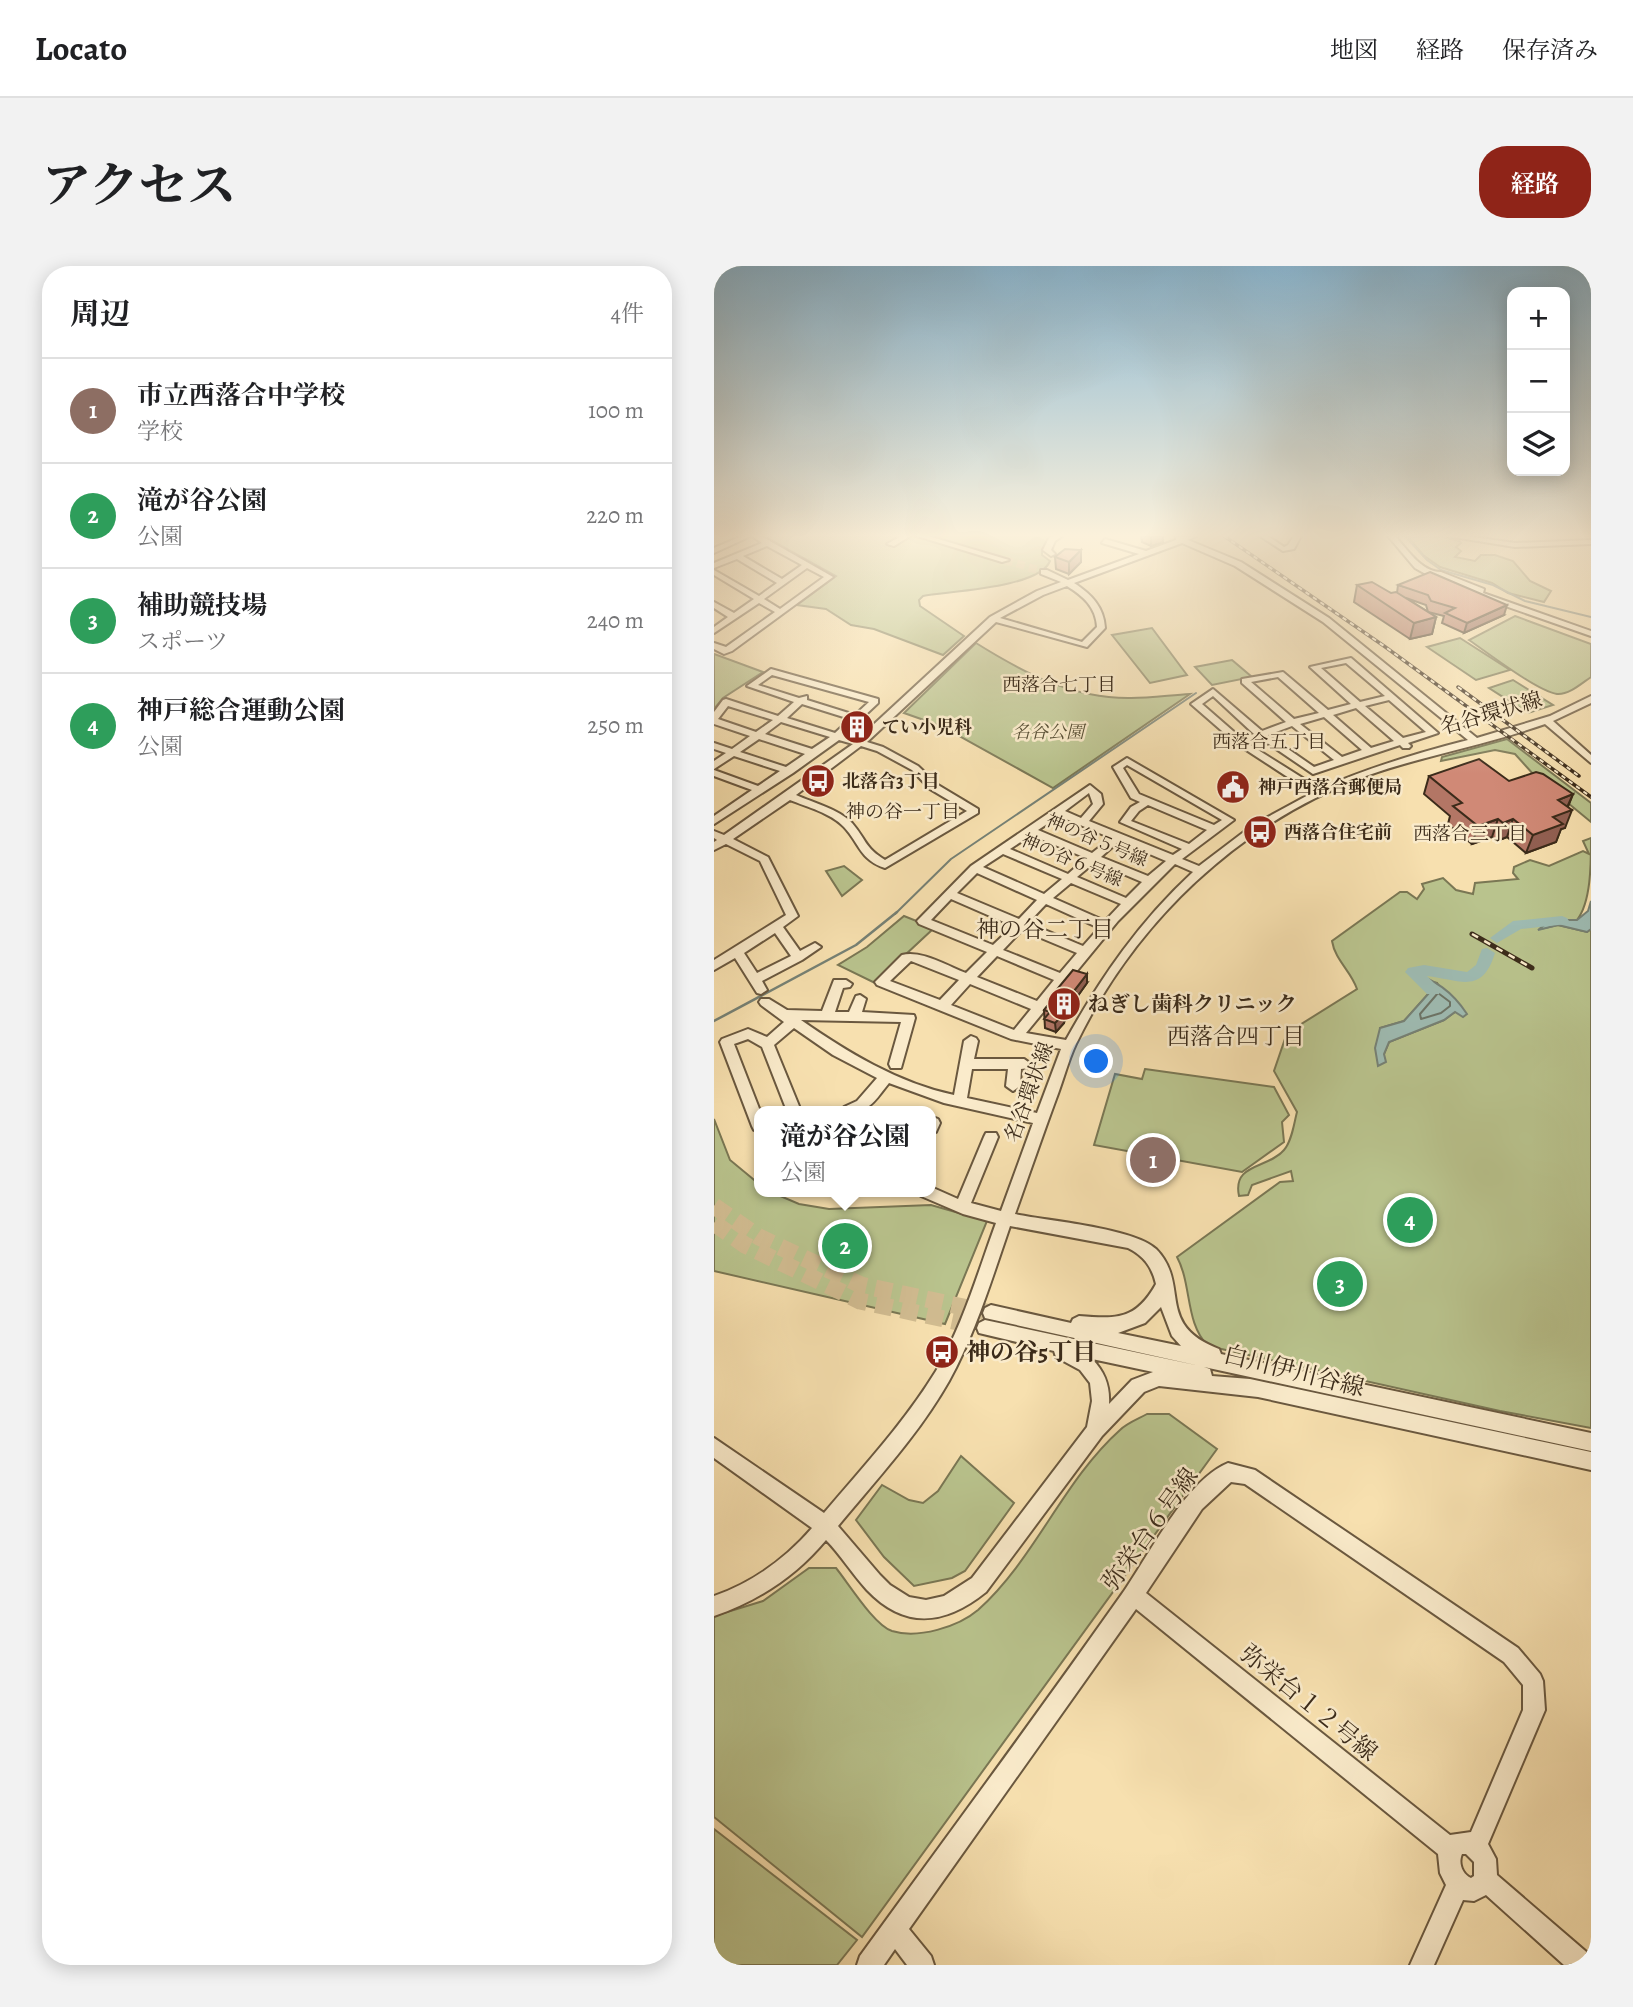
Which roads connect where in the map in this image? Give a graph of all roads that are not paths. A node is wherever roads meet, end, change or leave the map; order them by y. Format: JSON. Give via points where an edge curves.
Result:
{"nodes":[{"id":1,"x":731,"y":615,"type":"edge"},
{"id":2,"x":775,"y":615,"type":"edge"},
{"id":3,"x":999,"y":615,"type":"edge"},
{"id":4,"x":1100,"y":615,"type":"edge"},
{"id":5,"x":1326,"y":615,"type":"edge"},
{"id":6,"x":1548,"y":615,"type":"edge"},
{"id":7,"x":1549,"y":615,"type":"edge"},
{"id":8,"x":734,"y":617,"type":"joint"},
{"id":9,"x":993,"y":619,"type":"junction"},
{"id":10,"x":1591,"y":630,"type":"edge"},
{"id":11,"x":714,"y":631,"type":"edge"},
{"id":12,"x":714,"y":646,"type":"edge"},
{"id":13,"x":818,"y":686,"type":"junction"},
{"id":14,"x":1392,"y":697,"type":"junction"},
{"id":15,"x":1591,"y":699,"type":"edge"},
{"id":16,"x":800,"y":701,"type":"junction"},
{"id":17,"x":1358,"y":705,"type":"junction"},
{"id":18,"x":1579,"y":706,"type":"junction"},
{"id":19,"x":1591,"y":711,"type":"edge"},
{"id":20,"x":1325,"y":713,"type":"junction"},
{"id":21,"x":856,"y":718,"type":"junction"},
{"id":22,"x":780,"y":719,"type":"junction"},
{"id":23,"x":714,"y":720,"type":"edge"},
{"id":24,"x":1546,"y":720,"type":"junction"},
{"id":25,"x":1292,"y":723,"type":"junction"},
{"id":26,"x":1260,"y":734,"type":"junction"},
{"id":27,"x":759,"y":736,"type":"junction"},
{"id":28,"x":836,"y":737,"type":"junction"},
{"id":29,"x":1477,"y":739,"type":"junction"},
{"id":30,"x":1240,"y":741,"type":"junction"},
{"id":31,"x":1400,"y":741,"type":"junction"},
{"id":32,"x":860,"y":743,"type":"junction"},
{"id":33,"x":714,"y":746,"type":"edge"},
{"id":34,"x":1369,"y":751,"type":"junction"},
{"id":35,"x":734,"y":753,"type":"junction"},
{"id":36,"x":813,"y":753,"type":"junction"},
{"id":37,"x":1418,"y":756,"type":"junction"},
{"id":38,"x":1340,"y":760,"type":"junction"},
{"id":39,"x":1591,"y":760,"type":"edge"},
{"id":40,"x":714,"y":766,"type":"edge"},
{"id":41,"x":789,"y":771,"type":"junction"},
{"id":42,"x":714,"y":773,"type":"edge"},
{"id":43,"x":760,"y":790,"type":"junction"},
{"id":44,"x":1317,"y":792,"type":"junction"},
{"id":45,"x":789,"y":796,"type":"junction"},
{"id":46,"x":1146,"y":802,"type":"junction"},
{"id":47,"x":714,"y":804,"type":"edge"},
{"id":48,"x":731,"y":810,"type":"junction"},
{"id":49,"x":1058,"y":812,"type":"junction"},
{"id":50,"x":714,"y":821,"type":"edge"},
{"id":51,"x":1083,"y":822,"type":"junction"},
{"id":52,"x":1216,"y":830,"type":"junction"},
{"id":53,"x":1030,"y":831,"type":"junction"},
{"id":54,"x":714,"y":834,"type":"edge"},
{"id":55,"x":1118,"y":837,"type":"junction"},
{"id":56,"x":728,"y":839,"type":"junction"},
{"id":57,"x":1203,"y":839,"type":"junction"},
{"id":58,"x":714,"y":847,"type":"edge"},
{"id":59,"x":1190,"y":848,"type":"junction"},
{"id":60,"x":1002,"y":850,"type":"junction"},
{"id":61,"x":1224,"y":850,"type":"junction"},
{"id":62,"x":1094,"y":856,"type":"junction"},
{"id":63,"x":1175,"y":860,"type":"junction"},
{"id":64,"x":975,"y":868,"type":"junction"},
{"id":65,"x":1199,"y":870,"type":"junction"},
{"id":66,"x":1070,"y":878,"type":"junction"},
{"id":67,"x":1150,"y":881,"type":"junction"},
{"id":68,"x":949,"y":894,"type":"junction"},
{"id":69,"x":1044,"y":900,"type":"junction"},
{"id":70,"x":1128,"y":904,"type":"junction"},
{"id":71,"x":1020,"y":925,"type":"junction"},
{"id":72,"x":777,"y":927,"type":"junction"},
{"id":73,"x":1107,"y":927,"type":"junction"},
{"id":74,"x":815,"y":947,"type":"dead end"},
{"id":75,"x":995,"y":951,"type":"junction"},
{"id":76,"x":737,"y":952,"type":"junction"},
{"id":77,"x":1085,"y":952,"type":"junction"},
{"id":78,"x":797,"y":957,"type":"junction"},
{"id":79,"x":714,"y":966,"type":"edge"},
{"id":80,"x":969,"y":978,"type":"junction"},
{"id":81,"x":1063,"y":979,"type":"junction"},
{"id":82,"x":846,"y":984,"type":"dead end"},
{"id":83,"x":760,"y":990,"type":"junction"},
{"id":84,"x":860,"y":999,"type":"dead end"},
{"id":85,"x":942,"y":1006,"type":"junction"},
{"id":86,"x":1040,"y":1007,"type":"junction"},
{"id":87,"x":827,"y":1016,"type":"junction"},
{"id":88,"x":854,"y":1017,"type":"junction"},
{"id":89,"x":786,"y":1018,"type":"junction"},
{"id":90,"x":1016,"y":1036,"type":"junction"},
{"id":91,"x":971,"y":1041,"type":"dead end"},
{"id":92,"x":767,"y":1044,"type":"junction"},
{"id":93,"x":1069,"y":1045,"type":"junction"},
{"id":94,"x":895,"y":1064,"type":"dead end"},
{"id":95,"x":965,"y":1064,"type":"junction"},
{"id":96,"x":886,"y":1077,"type":"junction"},
{"id":97,"x":1013,"y":1086,"type":"dead end"},
{"id":98,"x":959,"y":1101,"type":"junction"},
{"id":99,"x":792,"y":1106,"type":"edge"},
{"id":100,"x":860,"y":1106,"type":"edge"},
{"id":101,"x":754,"y":1113,"type":"edge"},
{"id":102,"x":1041,"y":1119,"type":"junction"},
{"id":103,"x":991,"y":1137,"type":"dead end"},
{"id":104,"x":936,"y":1197,"type":"edge"},
{"id":105,"x":963,"y":1205,"type":"junction"},
{"id":106,"x":1005,"y":1219,"type":"junction"},
{"id":107,"x":1164,"y":1286,"type":"junction"},
{"id":108,"x":1014,"y":1317,"type":"junction"},
{"id":109,"x":1032,"y":1338,"type":"junction"},
{"id":110,"x":1247,"y":1368,"type":"junction"},
{"id":111,"x":1258,"y":1389,"type":"junction"},
{"id":112,"x":1096,"y":1430,"type":"junction"},
{"id":113,"x":1591,"y":1442,"type":"edge"},
{"id":114,"x":714,"y":1447,"type":"edge"},
{"id":115,"x":1591,"y":1461,"type":"edge"},
{"id":116,"x":824,"y":1526,"type":"junction"},
{"id":117,"x":1135,"y":1596,"type":"junction"},
{"id":118,"x":714,"y":1606,"type":"edge"},
{"id":119,"x":1476,"y":1847,"type":"junction"},
{"id":120,"x":1451,"y":1850,"type":"junction"},
{"id":121,"x":1485,"y":1879,"type":"junction"},
{"id":122,"x":1458,"y":1884,"type":"junction"},
{"id":123,"x":895,"y":1931,"type":"junction"},
{"id":124,"x":869,"y":1965,"type":"edge"},
{"id":125,"x":922,"y":1965,"type":"edge"},
{"id":126,"x":1422,"y":1965,"type":"edge"},
{"id":127,"x":1582,"y":1965,"type":"edge"}],
"edges":[{"from":1,"to":8,"type":"street"},
{"from":2,"to":12,"type":"street","via":[[723,651]]},
{"from":3,"to":9,"type":"street"},
{"from":4,"to":9,"type":"street","via":[[1101,628],[1084,645]]},
{"from":5,"to":29,"type":"street"},
{"from":6,"to":10,"type":"street"},
{"from":7,"to":10,"type":"street"},
{"from":8,"to":11,"type":"street"},
{"from":9,"to":32,"type":"street"},
{"from":13,"to":16,"type":"street"},
{"from":13,"to":16,"type":"street","via":[[771,672],[751,686]]},
{"from":13,"to":21,"type":"street","via":[[875,701]]},
{"from":14,"to":17,"type":"street"},
{"from":14,"to":17,"type":"street","via":[[1348,660],[1314,667]]},
{"from":14,"to":31,"type":"street","via":[[1433,733]]},
{"from":15,"to":18,"type":"street","name":"名谷環状線"},
{"from":16,"to":21,"type":"street"},
{"from":16,"to":22,"type":"street"},
{"from":17,"to":20,"type":"street"},
{"from":17,"to":31,"type":"street"},
{"from":18,"to":19,"type":"street"},
{"from":18,"to":24,"type":"street","name":"名谷環状線"},
{"from":20,"to":25,"type":"street"},
{"from":20,"to":25,"type":"street","via":[[1280,674],[1245,681]]},
{"from":20,"to":34,"type":"street"},
{"from":21,"to":28,"type":"street"},
{"from":22,"to":23,"type":"street","via":[[726,702]]},
{"from":22,"to":27,"type":"street"},
{"from":22,"to":28,"type":"street"},
{"from":23,"to":27,"type":"street"},
{"from":24,"to":29,"type":"street","name":"名谷環状線"},
{"from":24,"to":39,"type":"street"},
{"from":25,"to":26,"type":"street"},
{"from":25,"to":38,"type":"street"},
{"from":26,"to":30,"type":"street"},
{"from":26,"to":30,"type":"street","via":[[1213,692],[1196,704]]},
{"from":26,"to":38,"type":"street","via":[[1313,771]]},
{"from":27,"to":35,"type":"street"},
{"from":27,"to":36,"type":"street"},
{"from":28,"to":32,"type":"street"},
{"from":28,"to":36,"type":"street"},
{"from":29,"to":37,"type":"street","name":"名谷環状線"},
{"from":30,"to":44,"type":"street"},
{"from":31,"to":34,"type":"street"},
{"from":31,"to":37,"type":"street"},
{"from":32,"to":45,"type":"street"},
{"from":32,"to":45,"type":"street","via":[[915,768],[934,787],[974,811],[885,865],[867,854],[847,824]]},
{"from":33,"to":35,"type":"street"},
{"from":34,"to":38,"type":"street"},
{"from":35,"to":40,"type":"street"},
{"from":35,"to":41,"type":"street"},
{"from":36,"to":41,"type":"street"},
{"from":37,"to":44,"type":"street","name":"名谷環状線"},
{"from":41,"to":43,"type":"street"},
{"from":42,"to":43,"type":"street"},
{"from":43,"to":48,"type":"street"},
{"from":44,"to":61,"type":"street","name":"名谷環状線"},
{"from":45,"to":56,"type":"street"},
{"from":46,"to":52,"type":"street"},
{"from":46,"to":52,"type":"street","via":[[1135,796],[1118,767],[1127,761],[1229,820]]},
{"from":46,"to":59,"type":"street","via":[[1125,822]]},
{"from":47,"to":48,"type":"street"},
{"from":48,"to":50,"type":"street"},
{"from":49,"to":51,"type":"street"},
{"from":49,"to":51,"type":"street","via":[[1090,788],[1098,804]]},
{"from":49,"to":53,"type":"street"},
{"from":51,"to":55,"type":"street"},
{"from":52,"to":57,"type":"street"},
{"from":53,"to":60,"type":"street"},
{"from":53,"to":62,"type":"street","name":"神の谷５号線"},
{"from":54,"to":56,"type":"street"},
{"from":55,"to":62,"type":"street"},
{"from":55,"to":63,"type":"street"},
{"from":56,"to":58,"type":"street"},
{"from":56,"to":72,"type":"street","via":[[765,859],[769,866],[792,916]]},
{"from":57,"to":59,"type":"street"},
{"from":57,"to":61,"type":"street"},
{"from":59,"to":63,"type":"street"},
{"from":60,"to":64,"type":"street"},
{"from":60,"to":66,"type":"street","name":"神の谷６号線"},
{"from":61,"to":65,"type":"street","name":"名谷環状線"},
{"from":62,"to":66,"type":"street"},
{"from":62,"to":67,"type":"street","name":"神の谷５号線"},
{"from":63,"to":65,"type":"street"},
{"from":63,"to":67,"type":"street"},
{"from":64,"to":68,"type":"street"},
{"from":64,"to":69,"type":"street"},
{"from":65,"to":93,"type":"street","name":"名谷環状線","via":[[1135,937],[1102,984]]},
{"from":66,"to":69,"type":"street"},
{"from":66,"to":70,"type":"street","name":"神の谷６号線"},
{"from":67,"to":70,"type":"street"},
{"from":68,"to":71,"type":"street"},
{"from":68,"to":75,"type":"street","via":[[923,921]]},
{"from":69,"to":71,"type":"street"},
{"from":69,"to":73,"type":"street"},
{"from":70,"to":73,"type":"street"},
{"from":71,"to":75,"type":"street"},
{"from":71,"to":77,"type":"street"},
{"from":72,"to":76,"type":"street"},
{"from":72,"to":78,"type":"street"},
{"from":73,"to":77,"type":"street"},
{"from":74,"to":78,"type":"street"},
{"from":75,"to":80,"type":"street"},
{"from":75,"to":81,"type":"street"},
{"from":76,"to":79,"type":"street"},
{"from":76,"to":83,"type":"street"},
{"from":77,"to":81,"type":"street"},
{"from":78,"to":83,"type":"street"},
{"from":80,"to":85,"type":"street"},
{"from":80,"to":85,"type":"street","via":[[912,957],[881,982]]},
{"from":80,"to":86,"type":"street"},
{"from":81,"to":86,"type":"street"},
{"from":82,"to":87,"type":"street","via":[[838,984]]},
{"from":83,"to":89,"type":"street"},
{"from":84,"to":88,"type":"street"},
{"from":85,"to":90,"type":"street"},
{"from":86,"to":90,"type":"street"},
{"from":87,"to":88,"type":"street"},
{"from":87,"to":89,"type":"street"},
{"from":88,"to":94,"type":"street","via":[[909,1018]]},
{"from":89,"to":92,"type":"street"},
{"from":89,"to":96,"type":"street"},
{"from":90,"to":93,"type":"street"},
{"from":91,"to":95,"type":"street"},
{"from":92,"to":99,"type":"street"},
{"from":92,"to":101,"type":"street","via":[[748,1032],[727,1042]]},
{"from":93,"to":102,"type":"street","name":"名谷環状線"},
{"from":95,"to":97,"type":"street","via":[[1019,1064]]},
{"from":95,"to":98,"type":"street"},
{"from":96,"to":98,"type":"street"},
{"from":96,"to":100,"type":"street"},
{"from":98,"to":102,"type":"street"},
{"from":102,"to":106,"type":"street","name":"名谷環状線"},
{"from":103,"to":105,"type":"street"},
{"from":104,"to":105,"type":"street"},
{"from":105,"to":106,"type":"street"},
{"from":106,"to":107,"type":"street","via":[[1139,1246],[1159,1266]]},
{"from":106,"to":116,"type":"street","name":"名谷環状線","via":[[964,1332],[942,1376],[900,1438]]},
{"from":107,"to":108,"type":"street","via":[[1148,1313],[1129,1323],[1091,1325]]},
{"from":107,"to":110,"type":"street","via":[[1174,1324],[1187,1341]]},
{"from":108,"to":109,"type":"street","name":"白川伊川谷線","via":[[988,1321]]},
{"from":108,"to":110,"type":"street","name":"白川伊川谷線"},
{"from":109,"to":111,"type":"street","name":"白川伊川谷線"},
{"from":109,"to":112,"type":"street","via":[[1079,1357],[1094,1372],[1101,1396]]},
{"from":110,"to":113,"type":"street","name":"白川伊川谷線"},
{"from":111,"to":112,"type":"street","via":[[1179,1379],[1147,1381]]},
{"from":111,"to":115,"type":"street","name":"白川伊川谷線"},
{"from":112,"to":116,"type":"street","via":[[979,1585],[949,1605],[906,1607],[887,1596]]},
{"from":114,"to":116,"type":"street"},
{"from":116,"to":118,"type":"street","name":"名谷環状線","via":[[801,1555],[768,1580]]},
{"from":117,"to":119,"type":"street","name":"弥栄台６号線","via":[[1210,1484],[1228,1472],[1249,1476],[1511,1655],[1534,1681],[1534,1710]]},
{"from":117,"to":120,"type":"street","name":"弥栄台１２号線"},
{"from":117,"to":123,"type":"street","name":"弥栄台６号線"},
{"from":119,"to":120,"type":"street","via":[[1462,1841]]},
{"from":119,"to":121,"type":"street","via":[[1486,1862]]},
{"from":120,"to":122,"type":"street","via":[[1449,1868]]},
{"from":121,"to":122,"type":"street","via":[[1475,1890]]},
{"from":121,"to":127,"type":"street"},
{"from":122,"to":126,"type":"street"},
{"from":123,"to":124,"type":"street","name":"弥栄台６号線"},
{"from":123,"to":125,"type":"street"}]}
